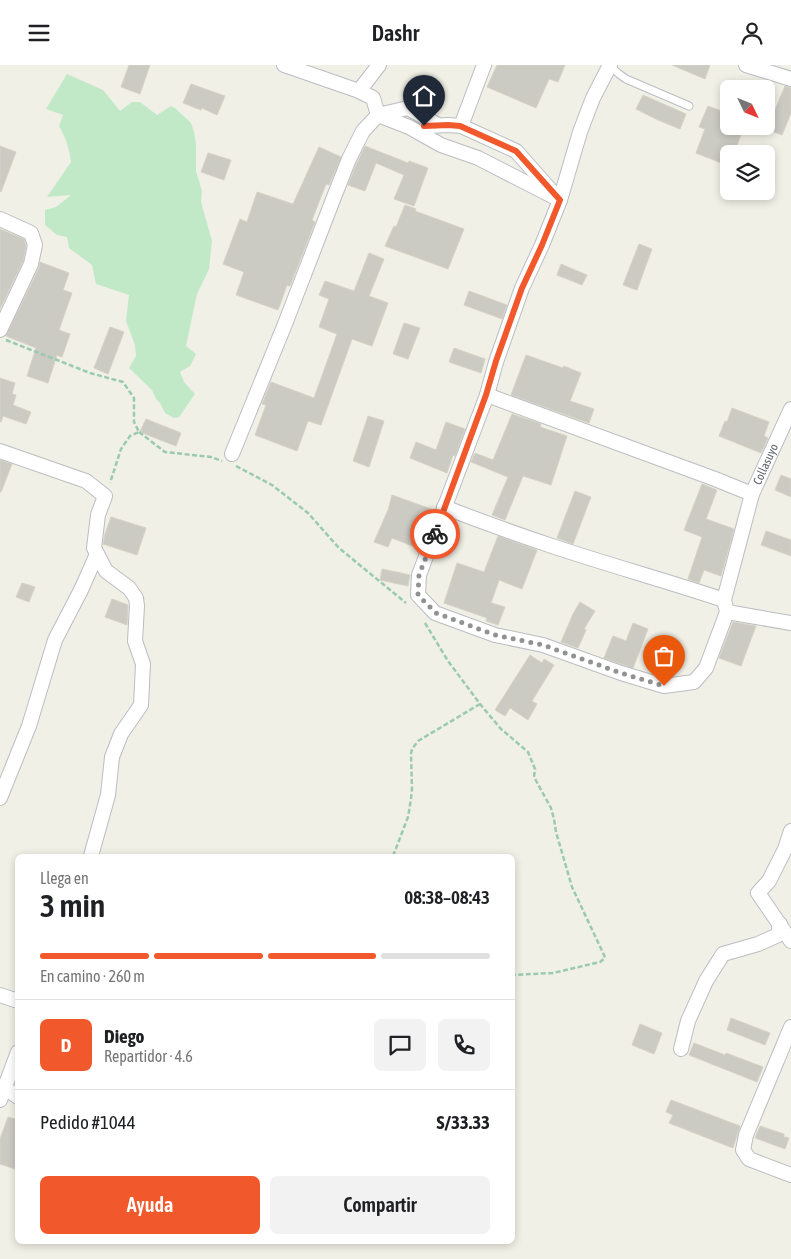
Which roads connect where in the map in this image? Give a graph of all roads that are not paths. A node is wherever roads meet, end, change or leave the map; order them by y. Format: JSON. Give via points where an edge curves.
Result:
{"nodes":[{"id":1,"x":284,"y":65,"type":"edge"},
{"id":2,"x":379,"y":65,"type":"edge"},
{"id":3,"x":484,"y":65,"type":"edge"},
{"id":4,"x":610,"y":65,"type":"edge"},
{"id":5,"x":746,"y":65,"type":"edge"},
{"id":6,"x":779,"y":69,"type":"edge"},
{"id":7,"x":791,"y":79,"type":"edge"},
{"id":8,"x":359,"y":91,"type":"junction"},
{"id":9,"x":689,"y":106,"type":"dead end"},
{"id":10,"x":378,"y":115,"type":"junction"},
{"id":11,"x":438,"y":125,"type":"junction"},
{"id":12,"x":460,"y":126,"type":"junction"},
{"id":13,"x":409,"y":127,"type":"junction"},
{"id":14,"x":560,"y":200,"type":"junction"},
{"id":15,"x":0,"y":219,"type":"edge"},
{"id":16,"x":0,"y":330,"type":"edge"},
{"id":17,"x":486,"y":395,"type":"junction"},
{"id":18,"x":791,"y":409,"type":"edge"},
{"id":19,"x":0,"y":451,"type":"edge"},
{"id":20,"x":231,"y":460,"type":"road end"},
{"id":21,"x":752,"y":494,"type":"junction"},
{"id":22,"x":444,"y":507,"type":"junction"},
{"id":23,"x":97,"y":554,"type":"junction"},
{"id":24,"x":726,"y":606,"type":"junction"},
{"id":25,"x":791,"y":623,"type":"edge"},
{"id":26,"x":0,"y":798,"type":"edge"},
{"id":27,"x":791,"y":831,"type":"edge"},
{"id":28,"x":91,"y":854,"type":"edge"},
{"id":29,"x":780,"y":924,"type":"junction"},
{"id":30,"x":791,"y":941,"type":"edge"},
{"id":31,"x":0,"y":995,"type":"edge"},
{"id":32,"x":15,"y":1000,"type":"edge"},
{"id":33,"x":791,"y":1027,"type":"edge"},
{"id":34,"x":681,"y":1049,"type":"dead end"},
{"id":35,"x":15,"y":1060,"type":"edge"},
{"id":36,"x":2,"y":1094,"type":"edge"},
{"id":37,"x":15,"y":1096,"type":"edge"},
{"id":38,"x":791,"y":1175,"type":"edge"}],
"edges":[{"from":1,"to":8,"type":"street"},
{"from":2,"to":8,"type":"street"},
{"from":3,"to":12,"type":"street"},
{"from":4,"to":9,"type":"lane","via":[[626,79]]},
{"from":4,"to":14,"type":"street","name":"Collasuyo","via":[[580,132]]},
{"from":5,"to":6,"type":"street"},
{"from":6,"to":7,"type":"street"},
{"from":8,"to":10,"type":"street","via":[[373,99]]},
{"from":10,"to":11,"type":"street","via":[[408,108]]},
{"from":10,"to":13,"type":"street"},
{"from":10,"to":20,"type":"street","via":[[363,131],[349,159]]},
{"from":11,"to":12,"type":"street"},
{"from":11,"to":13,"type":"street"},
{"from":12,"to":14,"type":"street","via":[[516,151]]},
{"from":13,"to":14,"type":"street"},
{"from":14,"to":17,"type":"street","name":"Collasuyo","via":[[522,288]]},
{"from":15,"to":16,"type":"street","via":[[31,233],[35,245],[31,264]]},
{"from":17,"to":21,"type":"street"},
{"from":17,"to":22,"type":"street","name":"Collasuyo"},
{"from":18,"to":21,"type":"street","name":"Collasuyo"},
{"from":19,"to":23,"type":"street","via":[[86,481],[105,496],[98,515],[94,548]]},
{"from":21,"to":24,"type":"street","name":"Collasuyo"},
{"from":22,"to":24,"type":"street","via":[[554,547],[670,582]]},
{"from":22,"to":24,"type":"street","name":"Collasuyo","via":[[419,575],[418,595],[436,613],[495,635],[543,645],[664,686],[694,682],[706,668]]},
{"from":23,"to":26,"type":"street","via":[[55,640],[29,726]]},
{"from":23,"to":28,"type":"street","via":[[106,571],[136,597],[135,641],[143,664],[141,705],[121,734],[112,757],[108,795]]},
{"from":24,"to":25,"type":"street"},
{"from":27,"to":29,"type":"street","via":[[769,881],[758,893]]},
{"from":29,"to":30,"type":"street"},
{"from":29,"to":34,"type":"street","via":[[778,935],[723,954],[706,981],[688,1021]]},
{"from":31,"to":32,"type":"street"},
{"from":33,"to":38,"type":"street","via":[[746,1135],[743,1150],[750,1159]]},
{"from":35,"to":36,"type":"street"},
{"from":36,"to":37,"type":"street"}]}
